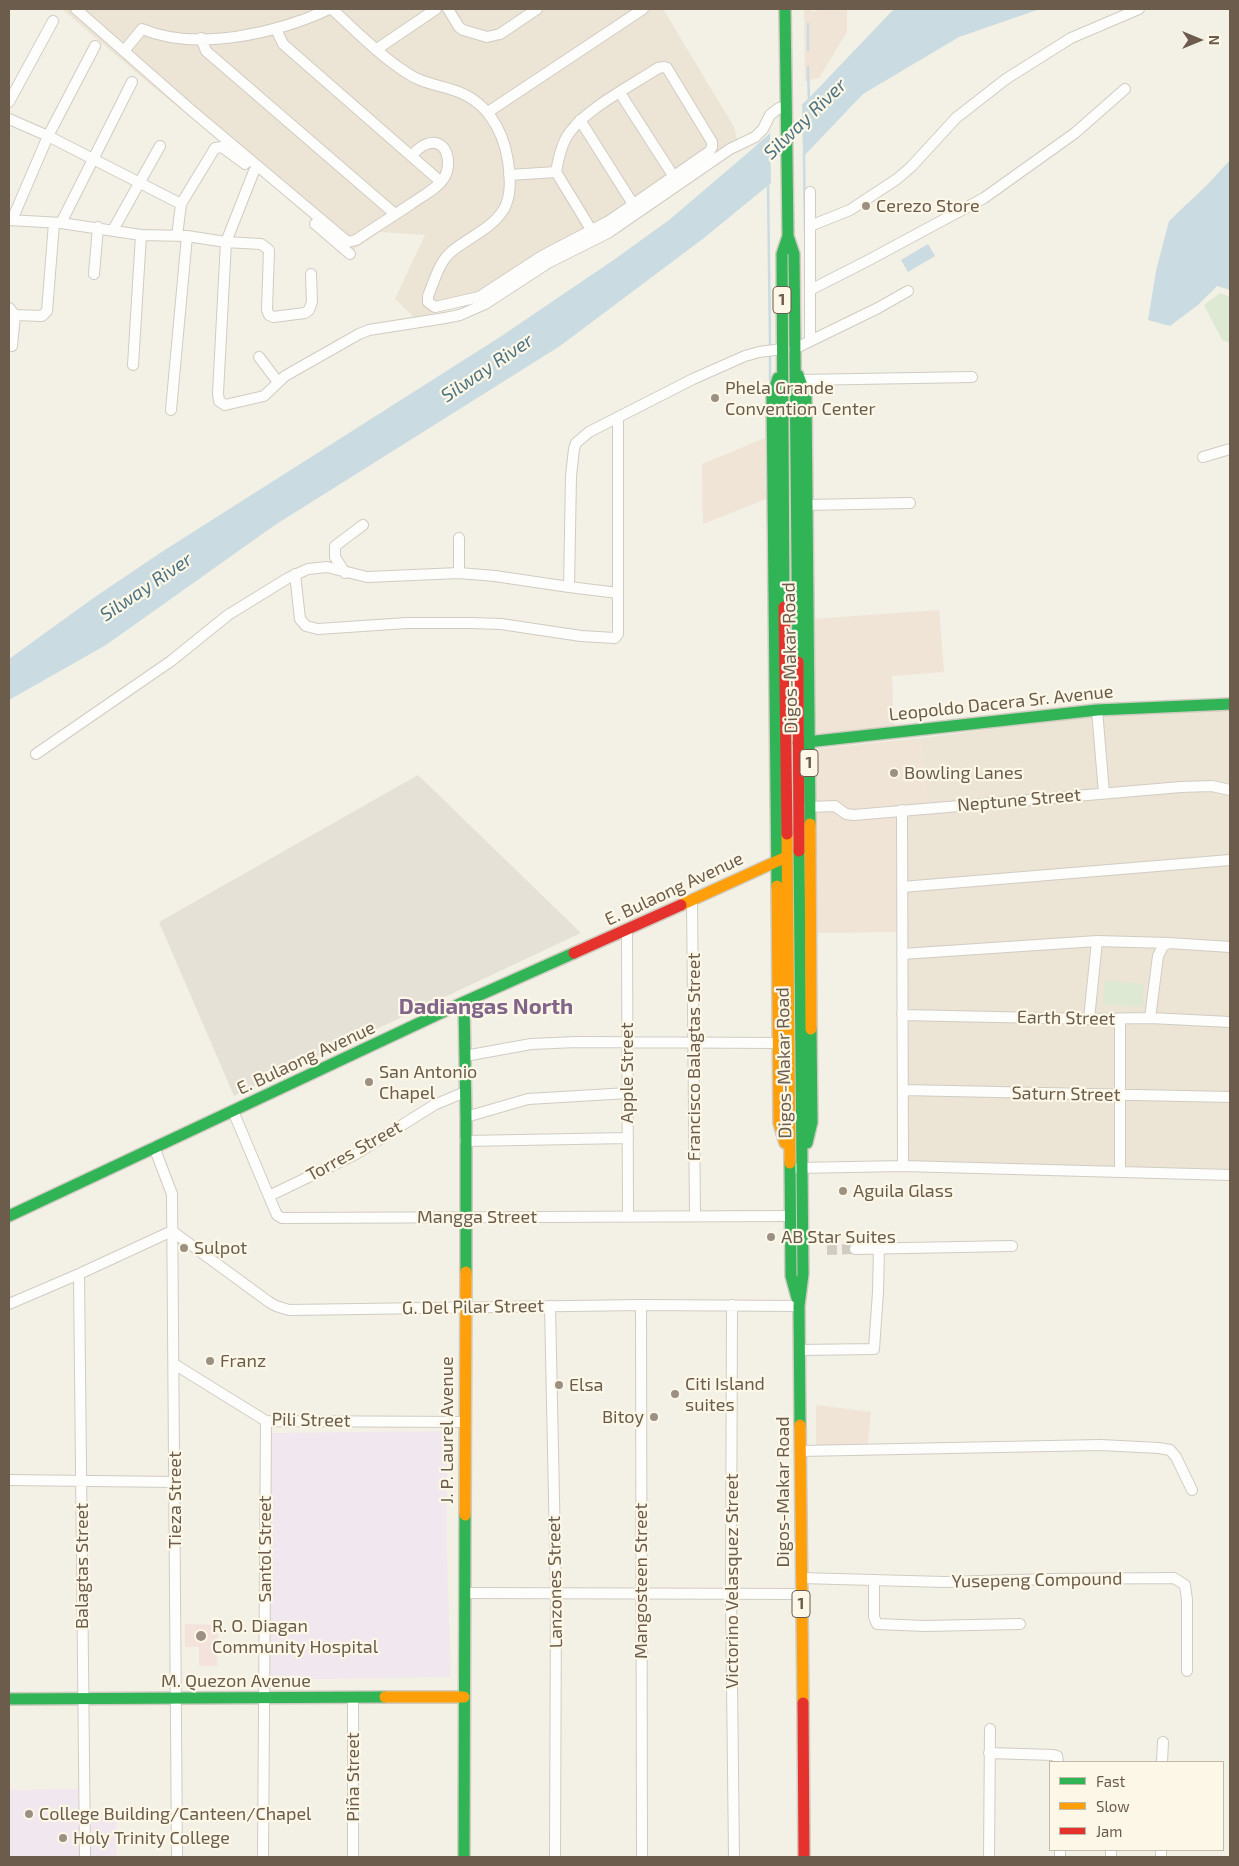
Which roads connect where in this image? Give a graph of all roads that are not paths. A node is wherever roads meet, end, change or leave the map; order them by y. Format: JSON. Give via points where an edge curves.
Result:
{"nodes":[{"id":1,"x":76,"y":9,"type":"edge"},
{"id":2,"x":330,"y":9,"type":"edge"},
{"id":3,"x":436,"y":9,"type":"edge"},
{"id":4,"x":448,"y":9,"type":"edge"},
{"id":5,"x":537,"y":9,"type":"edge"},
{"id":6,"x":643,"y":9,"type":"edge"},
{"id":7,"x":785,"y":9,"type":"edge"},
{"id":8,"x":1140,"y":9,"type":"edge"},
{"id":9,"x":53,"y":21,"type":"dead end"},
{"id":10,"x":276,"y":29,"type":"junction"},
{"id":11,"x":201,"y":38,"type":"junction"},
{"id":12,"x":95,"y":46,"type":"dead end"},
{"id":13,"x":377,"y":49,"type":"junction"},
{"id":14,"x":124,"y":51,"type":"junction"},
{"id":15,"x":132,"y":82,"type":"dead end"},
{"id":16,"x":1124,"y":89,"type":"dead end"},
{"id":17,"x":620,"y":93,"type":"junction"},
{"id":18,"x":9,"y":102,"type":"edge"},
{"id":19,"x":786,"y":109,"type":"junction"},
{"id":20,"x":488,"y":112,"type":"junction"},
{"id":21,"x":9,"y":119,"type":"edge"},
{"id":22,"x":580,"y":120,"type":"junction"},
{"id":23,"x":48,"y":136,"type":"junction"},
{"id":24,"x":160,"y":146,"type":"dead end"},
{"id":25,"x":411,"y":156,"type":"junction"},
{"id":26,"x":93,"y":159,"type":"junction"},
{"id":27,"x":254,"y":171,"type":"junction"},
{"id":28,"x":556,"y":172,"type":"junction"},
{"id":29,"x":509,"y":174,"type":"junction"},
{"id":30,"x":674,"y":177,"type":"junction"},
{"id":31,"x":138,"y":182,"type":"junction"},
{"id":32,"x":441,"y":182,"type":"junction"},
{"id":33,"x":810,"y":192,"type":"dead end"},
{"id":34,"x":182,"y":204,"type":"junction"},
{"id":35,"x":633,"y":204,"type":"junction"},
{"id":36,"x":395,"y":214,"type":"junction"},
{"id":37,"x":11,"y":220,"type":"edge"},
{"id":38,"x":58,"y":223,"type":"junction"},
{"id":39,"x":810,"y":226,"type":"junction"},
{"id":40,"x":98,"y":227,"type":"junction"},
{"id":41,"x":113,"y":230,"type":"junction"},
{"id":42,"x":592,"y":231,"type":"junction"},
{"id":43,"x":141,"y":235,"type":"junction"},
{"id":44,"x":182,"y":236,"type":"junction"},
{"id":45,"x":226,"y":242,"type":"junction"},
{"id":46,"x":350,"y":254,"type":"dead end"},
{"id":47,"x":94,"y":274,"type":"dead end"},
{"id":48,"x":311,"y":274,"type":"dead end"},
{"id":49,"x":810,"y":290,"type":"junction"},
{"id":50,"x":908,"y":291,"type":"dead end"},
{"id":51,"x":12,"y":312,"type":"edge"},
{"id":52,"x":810,"y":341,"type":"junction"},
{"id":53,"x":12,"y":346,"type":"dead end"},
{"id":54,"x":788,"y":349,"type":"junction"},
{"id":55,"x":259,"y":357,"type":"dead end"},
{"id":56,"x":133,"y":365,"type":"dead end"},
{"id":57,"x":788,"y":365,"type":"junction"},
{"id":58,"x":972,"y":378,"type":"dead end"},
{"id":59,"x":800,"y":380,"type":"junction"},
{"id":60,"x":278,"y":382,"type":"junction"},
{"id":61,"x":170,"y":410,"type":"dead end"},
{"id":62,"x":618,"y":417,"type":"junction"},
{"id":63,"x":1230,"y":449,"type":"edge"},
{"id":64,"x":1203,"y":457,"type":"dead end"},
{"id":65,"x":910,"y":503,"type":"dead end"},
{"id":66,"x":806,"y":505,"type":"junction"},
{"id":67,"x":363,"y":525,"type":"dead end"},
{"id":68,"x":458,"y":538,"type":"dead end"},
{"id":69,"x":345,"y":573,"type":"junction"},
{"id":70,"x":459,"y":573,"type":"junction"},
{"id":71,"x":295,"y":574,"type":"junction"},
{"id":72,"x":569,"y":587,"type":"junction"},
{"id":73,"x":618,"y":593,"type":"junction"},
{"id":74,"x":1230,"y":704,"type":"edge"},
{"id":75,"x":1097,"y":710,"type":"junction"},
{"id":76,"x":809,"y":742,"type":"junction"},
{"id":77,"x":775,"y":745,"type":"junction"},
{"id":78,"x":36,"y":754,"type":"dead end"},
{"id":79,"x":1230,"y":790,"type":"edge"},
{"id":80,"x":1104,"y":793,"type":"junction"},
{"id":81,"x":809,"y":807,"type":"junction"},
{"id":82,"x":902,"y":810,"type":"junction"},
{"id":83,"x":810,"y":847,"type":"junction"},
{"id":84,"x":1230,"y":860,"type":"edge"},
{"id":85,"x":776,"y":861,"type":"junction"},
{"id":86,"x":902,"y":886,"type":"junction"},
{"id":87,"x":692,"y":900,"type":"junction"},
{"id":88,"x":627,"y":930,"type":"junction"},
{"id":89,"x":1097,"y":940,"type":"junction"},
{"id":90,"x":1169,"y":943,"type":"junction"},
{"id":91,"x":1230,"y":947,"type":"edge"},
{"id":92,"x":902,"y":954,"type":"junction"},
{"id":93,"x":464,"y":1002,"type":"junction"},
{"id":94,"x":902,"y":1015,"type":"junction"},
{"id":95,"x":1150,"y":1018,"type":"junction"},
{"id":96,"x":1090,"y":1019,"type":"junction"},
{"id":97,"x":1120,"y":1019,"type":"junction"},
{"id":98,"x":1230,"y":1022,"type":"edge"},
{"id":99,"x":627,"y":1042,"type":"junction"},
{"id":100,"x":694,"y":1043,"type":"junction"},
{"id":101,"x":778,"y":1043,"type":"junction"},
{"id":102,"x":465,"y":1056,"type":"junction"},
{"id":103,"x":903,"y":1090,"type":"junction"},
{"id":104,"x":465,"y":1092,"type":"junction"},
{"id":105,"x":628,"y":1094,"type":"junction"},
{"id":106,"x":1119,"y":1095,"type":"junction"},
{"id":107,"x":1230,"y":1097,"type":"edge"},
{"id":108,"x":233,"y":1111,"type":"junction"},
{"id":109,"x":466,"y":1117,"type":"junction"},
{"id":110,"x":628,"y":1138,"type":"junction"},
{"id":111,"x":465,"y":1141,"type":"junction"},
{"id":112,"x":154,"y":1147,"type":"junction"},
{"id":113,"x":796,"y":1165,"type":"junction"},
{"id":114,"x":903,"y":1166,"type":"junction"},
{"id":115,"x":1120,"y":1172,"type":"junction"},
{"id":116,"x":1230,"y":1175,"type":"edge"},
{"id":117,"x":269,"y":1196,"type":"junction"},
{"id":118,"x":695,"y":1215,"type":"junction"},
{"id":119,"x":9,"y":1216,"type":"edge"},
{"id":120,"x":628,"y":1216,"type":"junction"},
{"id":121,"x":790,"y":1216,"type":"junction"},
{"id":122,"x":465,"y":1217,"type":"junction"},
{"id":123,"x":172,"y":1231,"type":"junction"},
{"id":124,"x":1012,"y":1246,"type":"dead end"},
{"id":125,"x":879,"y":1248,"type":"junction"},
{"id":126,"x":855,"y":1249,"type":"tunnel mouth"},
{"id":127,"x":79,"y":1274,"type":"junction"},
{"id":128,"x":9,"y":1304,"type":"edge"},
{"id":129,"x":641,"y":1304,"type":"junction"},
{"id":130,"x":732,"y":1305,"type":"junction"},
{"id":131,"x":550,"y":1306,"type":"junction"},
{"id":132,"x":799,"y":1306,"type":"junction"},
{"id":133,"x":464,"y":1307,"type":"junction"},
{"id":134,"x":799,"y":1350,"type":"junction"},
{"id":135,"x":174,"y":1364,"type":"junction"},
{"id":136,"x":266,"y":1421,"type":"junction"},
{"id":137,"x":464,"y":1422,"type":"junction"},
{"id":138,"x":800,"y":1451,"type":"junction"},
{"id":139,"x":9,"y":1480,"type":"edge"},
{"id":140,"x":82,"y":1481,"type":"junction"},
{"id":141,"x":174,"y":1482,"type":"junction"},
{"id":142,"x":1192,"y":1490,"type":"dead end"},
{"id":143,"x":801,"y":1578,"type":"junction"},
{"id":144,"x":874,"y":1580,"type":"junction"},
{"id":145,"x":465,"y":1593,"type":"junction"},
{"id":146,"x":640,"y":1593,"type":"junction"},
{"id":147,"x":556,"y":1594,"type":"junction"},
{"id":148,"x":731,"y":1594,"type":"junction"},
{"id":149,"x":801,"y":1594,"type":"junction"},
{"id":150,"x":1020,"y":1624,"type":"dead end"},
{"id":151,"x":1187,"y":1671,"type":"dead end"},
{"id":152,"x":464,"y":1697,"type":"junction"},
{"id":153,"x":264,"y":1698,"type":"junction"},
{"id":154,"x":353,"y":1698,"type":"junction"},
{"id":155,"x":175,"y":1699,"type":"junction"},
{"id":156,"x":9,"y":1700,"type":"edge"},
{"id":157,"x":83,"y":1700,"type":"junction"},
{"id":158,"x":990,"y":1729,"type":"dead end"},
{"id":159,"x":1163,"y":1742,"type":"dead end"},
{"id":160,"x":989,"y":1753,"type":"junction"},
{"id":161,"x":1058,"y":1761,"type":"edge"},
{"id":162,"x":1162,"y":1761,"type":"edge"},
{"id":163,"x":85,"y":1857,"type":"edge"},
{"id":164,"x":177,"y":1857,"type":"edge"},
{"id":165,"x":263,"y":1857,"type":"edge"},
{"id":166,"x":353,"y":1857,"type":"edge"},
{"id":167,"x":464,"y":1857,"type":"edge"},
{"id":168,"x":555,"y":1857,"type":"edge"},
{"id":169,"x":642,"y":1857,"type":"edge"},
{"id":170,"x":734,"y":1857,"type":"edge"},
{"id":171,"x":804,"y":1857,"type":"edge"},
{"id":172,"x":989,"y":1857,"type":"edge"}],
"edges":[{"from":1,"to":14,"type":"street"},
{"from":2,"to":10,"type":"street"},
{"from":2,"to":13,"type":"street"},
{"from":3,"to":13,"type":"street"},
{"from":4,"to":5,"type":"street","via":[[463,30],[487,37],[500,34]]},
{"from":6,"to":20,"type":"street"},
{"from":7,"to":19,"type":"main road","name":"Digos-Makar Road","number":"1"},
{"from":8,"to":39,"type":"street","via":[[1071,38],[1006,79],[956,118],[897,179],[850,210]]},
{"from":9,"to":18,"type":"street"},
{"from":10,"to":11,"type":"street"},
{"from":10,"to":25,"type":"street","via":[[283,44]]},
{"from":11,"to":14,"type":"street","via":[[162,35],[142,29]]},
{"from":11,"to":36,"type":"street","via":[[206,51]]},
{"from":12,"to":23,"type":"street"},
{"from":13,"to":20,"type":"street","via":[[420,81],[465,94]]},
{"from":14,"to":36,"type":"street","via":[[346,241],[356,240]]},
{"from":15,"to":26,"type":"street"},
{"from":16,"to":49,"type":"street","via":[[1075,133],[984,198]]},
{"from":17,"to":22,"type":"street"},
{"from":17,"to":30,"type":"street"},
{"from":17,"to":30,"type":"street","via":[[658,68],[668,70],[712,142],[709,153]]},
{"from":19,"to":54,"type":"main road","name":"Digos-Makar Road","number":"1","via":[[788,236],[794,254]]},
{"from":19,"to":60,"type":"street","via":[[779,108],[770,115],[756,137],[730,149],[608,233],[548,263],[485,304],[460,315],[364,332]]},
{"from":20,"to":29,"type":"street","via":[[503,138]]},
{"from":21,"to":23,"type":"street"},
{"from":22,"to":28,"type":"street","via":[[564,141]]},
{"from":22,"to":35,"type":"street"},
{"from":23,"to":26,"type":"street"},
{"from":23,"to":37,"type":"street"},
{"from":24,"to":31,"type":"street"},
{"from":25,"to":32,"type":"street"},
{"from":25,"to":32,"type":"street","via":[[425,145],[440,145],[449,160],[448,171]]},
{"from":26,"to":31,"type":"street"},
{"from":26,"to":38,"type":"street"},
{"from":27,"to":34,"type":"street","via":[[222,146],[215,148]]},
{"from":27,"to":45,"type":"street"},
{"from":27,"to":46,"type":"street"},
{"from":28,"to":29,"type":"street"},
{"from":28,"to":42,"type":"street"},
{"from":29,"to":42,"type":"street","via":[[510,190],[503,210],[443,262],[428,296],[433,307],[479,296],[542,256]]},
{"from":30,"to":35,"type":"street"},
{"from":31,"to":34,"type":"street"},
{"from":31,"to":41,"type":"street"},
{"from":32,"to":36,"type":"street"},
{"from":33,"to":39,"type":"street"},
{"from":34,"to":44,"type":"street"},
{"from":35,"to":42,"type":"street"},
{"from":37,"to":38,"type":"street"},
{"from":38,"to":40,"type":"street"},
{"from":38,"to":51,"type":"street","via":[[47,311],[42,316]]},
{"from":39,"to":49,"type":"street"},
{"from":40,"to":41,"type":"street"},
{"from":40,"to":47,"type":"street"},
{"from":41,"to":43,"type":"street"},
{"from":43,"to":44,"type":"street"},
{"from":43,"to":56,"type":"street"},
{"from":44,"to":45,"type":"street"},
{"from":44,"to":61,"type":"street"},
{"from":45,"to":48,"type":"street","via":[[261,244],[269,250],[267,310],[271,317],[309,310],[312,302]]},
{"from":45,"to":60,"type":"street","via":[[219,401],[228,405],[264,396]]},
{"from":49,"to":52,"type":"street"},
{"from":50,"to":52,"type":"street"},
{"from":51,"to":53,"type":"street"},
{"from":52,"to":54,"type":"street"},
{"from":54,"to":57,"type":"main road","name":"Digos-Makar Road","number":"1"},
{"from":54,"to":62,"type":"street","via":[[745,356]]},
{"from":55,"to":60,"type":"street"},
{"from":57,"to":59,"type":"main road","name":"Digos-Makar Road","number":"1"},
{"from":57,"to":77,"type":"main road","name":"Digos-Makar Road","number":"1","via":[[772,397]]},
{"from":57,"to":113,"type":"main road","name":"Digos-Makar Road","number":"1"},
{"from":58,"to":59,"type":"street"},
{"from":59,"to":66,"type":"main road","name":"Digos-Makar Road","number":"1","via":[[806,396]]},
{"from":62,"to":72,"type":"street","via":[[589,432],[574,449]]},
{"from":62,"to":73,"type":"street"},
{"from":63,"to":64,"type":"street"},
{"from":65,"to":66,"type":"street"},
{"from":66,"to":76,"type":"main road","name":"Digos-Makar Road","number":"1"},
{"from":67,"to":69,"type":"street","via":[[335,546],[335,557]]},
{"from":68,"to":70,"type":"street"},
{"from":69,"to":70,"type":"street","via":[[395,577]]},
{"from":69,"to":71,"type":"street","via":[[319,567]]},
{"from":70,"to":72,"type":"street"},
{"from":71,"to":73,"type":"street","via":[[300,619],[311,628],[407,623],[501,624],[612,639],[618,634]]},
{"from":71,"to":78,"type":"street","via":[[228,615],[170,661]]},
{"from":72,"to":73,"type":"street"},
{"from":74,"to":75,"type":"main road","name":"Leopoldo Dacera Sr. Avenue"},
{"from":75,"to":76,"type":"main road","name":"Leopoldo Dacera Sr. Avenue"},
{"from":75,"to":80,"type":"street"},
{"from":76,"to":77,"type":"main road","name":"Leopoldo Dacera Sr. Avenue"},
{"from":76,"to":81,"type":"main road","name":"Digos-Makar Road","number":"1"},
{"from":77,"to":85,"type":"main road","name":"Digos-Makar Road","number":"1"},
{"from":79,"to":80,"type":"street","name":"Neptune Street","via":[[1198,786]]},
{"from":80,"to":82,"type":"street","name":"Neptune Street"},
{"from":81,"to":82,"type":"street","name":"Neptune Street","via":[[835,806],[854,816]]},
{"from":81,"to":83,"type":"main road","name":"Digos-Makar Road","number":"1"},
{"from":82,"to":86,"type":"street"},
{"from":83,"to":85,"type":"main road","name":"E. Bulaong Avenue"},
{"from":83,"to":113,"type":"main road","name":"Digos-Makar Road","number":"1","via":[[812,1122]]},
{"from":84,"to":86,"type":"street"},
{"from":85,"to":87,"type":"main road","name":"E. Bulaong Avenue"},
{"from":85,"to":101,"type":"main road","name":"Digos-Makar Road","number":"1"},
{"from":86,"to":92,"type":"street"},
{"from":87,"to":88,"type":"main road","name":"E. Bulaong Avenue"},
{"from":87,"to":100,"type":"street","name":"Francisco Balagtas Street"},
{"from":88,"to":93,"type":"main road","name":"E. Bulaong Avenue"},
{"from":88,"to":99,"type":"street","name":"Apple Street"},
{"from":89,"to":90,"type":"street"},
{"from":89,"to":92,"type":"street"},
{"from":89,"to":96,"type":"street"},
{"from":90,"to":91,"type":"street"},
{"from":90,"to":95,"type":"street","via":[[1163,946],[1158,956]]},
{"from":92,"to":94,"type":"street"},
{"from":93,"to":102,"type":"main road","name":"J. P. Laurel Avenue"},
{"from":93,"to":108,"type":"main road","name":"E. Bulaong Avenue"},
{"from":94,"to":96,"type":"street","name":"Earth Street"},
{"from":94,"to":103,"type":"street"},
{"from":95,"to":97,"type":"street","name":"Earth Street"},
{"from":95,"to":98,"type":"street","name":"Earth Street"},
{"from":96,"to":97,"type":"street","name":"Earth Street"},
{"from":97,"to":106,"type":"street"},
{"from":99,"to":100,"type":"street"},
{"from":99,"to":102,"type":"street","via":[[531,1044]]},
{"from":99,"to":105,"type":"street","name":"Apple Street"},
{"from":100,"to":101,"type":"street"},
{"from":100,"to":118,"type":"street","name":"Francisco Balagtas Street"},
{"from":101,"to":113,"type":"main road","name":"Digos-Makar Road","number":"1","via":[[779,1123]]},
{"from":102,"to":104,"type":"main road","name":"J. P. Laurel Avenue"},
{"from":103,"to":106,"type":"street","name":"Saturn Street"},
{"from":103,"to":114,"type":"street"},
{"from":104,"to":109,"type":"main road","name":"J. P. Laurel Avenue"},
{"from":104,"to":117,"type":"street","name":"Torres Street","via":[[434,1105],[356,1154]]},
{"from":105,"to":109,"type":"street","via":[[528,1099]]},
{"from":105,"to":110,"type":"street","name":"Apple Street"},
{"from":106,"to":107,"type":"street","name":"Saturn Street"},
{"from":106,"to":115,"type":"street"},
{"from":108,"to":112,"type":"main road","name":"E. Bulaong Avenue"},
{"from":108,"to":117,"type":"street","name":"Mangga Street"},
{"from":109,"to":111,"type":"main road","name":"J. P. Laurel Avenue"},
{"from":110,"to":111,"type":"street"},
{"from":110,"to":120,"type":"street","name":"Apple Street"},
{"from":111,"to":122,"type":"main road","name":"J. P. Laurel Avenue"},
{"from":112,"to":119,"type":"main road","name":"E. Bulaong Avenue"},
{"from":112,"to":123,"type":"street","name":"Tieza Street","via":[[172,1194]]},
{"from":113,"to":114,"type":"street"},
{"from":113,"to":121,"type":"main road","name":"Digos-Makar Road","number":"1"},
{"from":113,"to":132,"type":"main road","name":"Digos-Makar Road","number":"1","via":[[804,1274]]},
{"from":114,"to":115,"type":"street"},
{"from":115,"to":116,"type":"street"},
{"from":117,"to":122,"type":"street","name":"Mangga Street","via":[[282,1218]]},
{"from":118,"to":120,"type":"street","name":"Mangga Street"},
{"from":118,"to":121,"type":"street","name":"Mangga Street"},
{"from":120,"to":122,"type":"street","name":"Mangga Street"},
{"from":121,"to":132,"type":"main road","name":"Digos-Makar Road","number":"1","via":[[791,1276]]},
{"from":122,"to":133,"type":"main road","name":"J. P. Laurel Avenue"},
{"from":123,"to":127,"type":"street"},
{"from":123,"to":133,"type":"street","name":"G. Del Pilar Street","via":[[283,1309]]},
{"from":123,"to":135,"type":"street","name":"Tieza Street"},
{"from":124,"to":125,"type":"street"},
{"from":125,"to":126,"type":"street"},
{"from":125,"to":134,"type":"street","via":[[874,1349]]},
{"from":127,"to":128,"type":"street"},
{"from":127,"to":140,"type":"street","name":"Balagtas Street"},
{"from":129,"to":130,"type":"street","name":"G. Del Pilar Street"},
{"from":129,"to":131,"type":"street","name":"G. Del Pilar Street"},
{"from":129,"to":146,"type":"street","name":"Mangosteen Street"},
{"from":130,"to":132,"type":"street","name":"G. Del Pilar Street"},
{"from":130,"to":148,"type":"street","name":"Victorino Velasquez Street"},
{"from":131,"to":133,"type":"street","name":"G. Del Pilar Street"},
{"from":131,"to":147,"type":"street","name":"Lanzones Street"},
{"from":132,"to":134,"type":"main road","name":"Digos-Makar Road","number":"1"},
{"from":133,"to":137,"type":"main road","name":"J. P. Laurel Avenue"},
{"from":134,"to":138,"type":"main road","name":"Digos-Makar Road","number":"1"},
{"from":135,"to":136,"type":"street","name":"Pili Street"},
{"from":135,"to":141,"type":"street","name":"Tieza Street"},
{"from":136,"to":137,"type":"street","name":"Pili Street"},
{"from":136,"to":153,"type":"street","name":"Santol Street"},
{"from":137,"to":145,"type":"main road","name":"J. P. Laurel Avenue"},
{"from":138,"to":142,"type":"street","via":[[1159,1448],[1170,1450],[1176,1457]]},
{"from":138,"to":143,"type":"main road","name":"Digos-Makar Road","number":"1"},
{"from":139,"to":140,"type":"street"},
{"from":140,"to":141,"type":"street"},
{"from":140,"to":157,"type":"street","name":"Balagtas Street"},
{"from":141,"to":155,"type":"street","name":"Tieza Street"},
{"from":143,"to":144,"type":"street","name":"Yusepeng Compound"},
{"from":143,"to":149,"type":"main road","name":"Digos-Makar Road","number":"1"},
{"from":144,"to":150,"type":"street","via":[[874,1617],[877,1624]]},
{"from":144,"to":151,"type":"street","name":"Yusepeng Compound","via":[[1174,1578],[1185,1585]]},
{"from":145,"to":147,"type":"street"},
{"from":145,"to":152,"type":"main road","name":"J. P. Laurel Avenue"},
{"from":146,"to":147,"type":"street"},
{"from":146,"to":148,"type":"street"},
{"from":146,"to":169,"type":"street","name":"Mangosteen Street"},
{"from":147,"to":168,"type":"street","name":"Lanzones Street"},
{"from":148,"to":149,"type":"street"},
{"from":148,"to":170,"type":"street","name":"Victorino Velasquez Street"},
{"from":149,"to":171,"type":"main road","name":"Digos-Makar Road","number":"1"},
{"from":152,"to":154,"type":"main road","name":"M. Quezon Avenue"},
{"from":152,"to":167,"type":"main road","name":"J. P. Laurel Avenue"},
{"from":153,"to":154,"type":"main road","name":"M. Quezon Avenue"},
{"from":153,"to":155,"type":"main road","name":"M. Quezon Avenue"},
{"from":153,"to":165,"type":"street","name":"Santol Street"},
{"from":154,"to":166,"type":"street","name":"Piña Street"},
{"from":155,"to":157,"type":"main road","name":"M. Quezon Avenue"},
{"from":155,"to":164,"type":"street","name":"Tieza Street"},
{"from":156,"to":157,"type":"main road","name":"M. Quezon Avenue"},
{"from":157,"to":163,"type":"street","name":"Balagtas Street"},
{"from":158,"to":160,"type":"street"},
{"from":159,"to":162,"type":"street"},
{"from":160,"to":161,"type":"street","via":[[1054,1755]]},
{"from":160,"to":172,"type":"street"}]}
